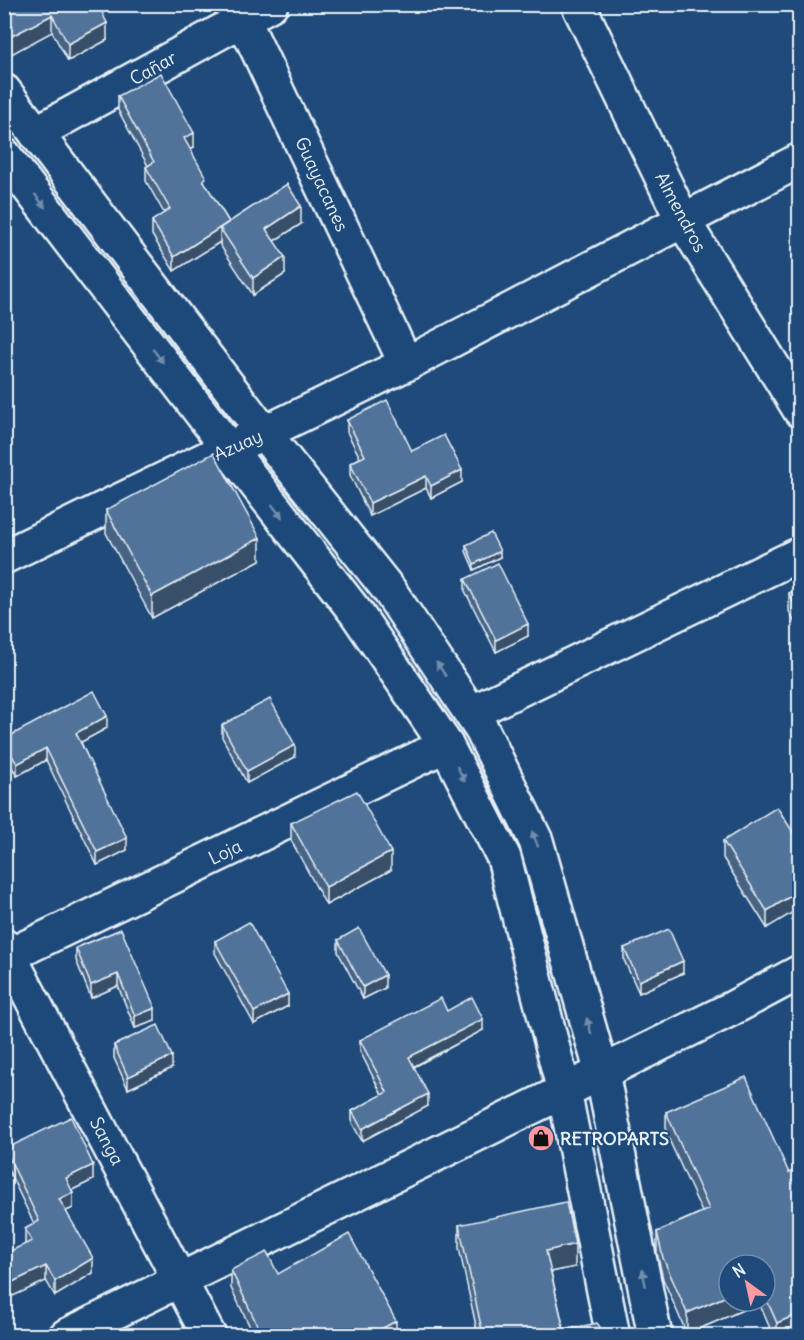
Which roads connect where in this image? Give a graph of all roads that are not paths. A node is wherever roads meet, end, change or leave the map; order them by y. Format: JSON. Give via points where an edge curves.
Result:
{"nodes":[{"id":1,"x":578,"y":4,"type":"edge"},
{"id":2,"x":250,"y":9,"type":"edge"},
{"id":3,"x":4,"y":91,"type":"edge"},
{"id":4,"x":36,"y":133,"type":"junction"},
{"id":5,"x":4,"y":155,"type":"edge"},
{"id":6,"x":800,"y":160,"type":"edge"},
{"id":7,"x":682,"y":219,"type":"junction"},
{"id":8,"x":406,"y":364,"type":"junction"},
{"id":9,"x":800,"y":410,"type":"edge"},
{"id":10,"x":264,"y":433,"type":"junction"},
{"id":11,"x":228,"y":448,"type":"junction"},
{"id":12,"x":800,"y":554,"type":"edge"},
{"id":13,"x":4,"y":557,"type":"edge"},
{"id":14,"x":471,"y":713,"type":"junction"},
{"id":15,"x":447,"y":745,"type":"junction"},
{"id":16,"x":6,"y":953,"type":"edge"},
{"id":17,"x":800,"y":972,"type":"edge"},
{"id":18,"x":602,"y":1072,"type":"junction"},
{"id":19,"x":564,"y":1091,"type":"junction"},
{"id":20,"x":179,"y":1280,"type":"junction"},
{"id":21,"x":66,"y":1335,"type":"edge"},
{"id":22,"x":209,"y":1335,"type":"edge"},
{"id":23,"x":613,"y":1335,"type":"edge"},
{"id":24,"x":655,"y":1335,"type":"edge"}],
"edges":[{"from":1,"to":7,"type":"street","name":"Almendros"},
{"from":2,"to":4,"type":"street","name":"Cañar"},
{"from":2,"to":8,"type":"street","name":"Guayacanes"},
{"from":3,"to":4,"type":"street"},
{"from":4,"to":10,"type":"street"},
{"from":5,"to":11,"type":"street","one_way":true},
{"from":6,"to":7,"type":"street","name":"Azuay"},
{"from":7,"to":8,"type":"street","name":"Azuay"},
{"from":7,"to":9,"type":"street","name":"Almendros"},
{"from":8,"to":10,"type":"street","name":"Azuay"},
{"from":10,"to":11,"type":"street","name":"Azuay"},
{"from":14,"to":10,"type":"street","one_way":true,"via":[[389,590]]},
{"from":11,"to":13,"type":"street","name":"Azuay"},
{"from":11,"to":15,"type":"street","one_way":true,"via":[[357,614]]},
{"from":12,"to":14,"type":"street"},
{"from":18,"to":14,"type":"street","one_way":true,"via":[[536,841]]},
{"from":15,"to":16,"type":"street","name":"Loja"},
{"from":15,"to":19,"type":"street","one_way":true,"via":[[504,858]]},
{"from":16,"to":20,"type":"street","name":"Sanga"},
{"from":17,"to":18,"type":"street"},
{"from":18,"to":19,"type":"street"},
{"from":24,"to":18,"type":"street","one_way":true},
{"from":19,"to":20,"type":"street"},
{"from":19,"to":23,"type":"street"},
{"from":20,"to":21,"type":"street"},
{"from":20,"to":22,"type":"street","name":"Sanga"}]}
